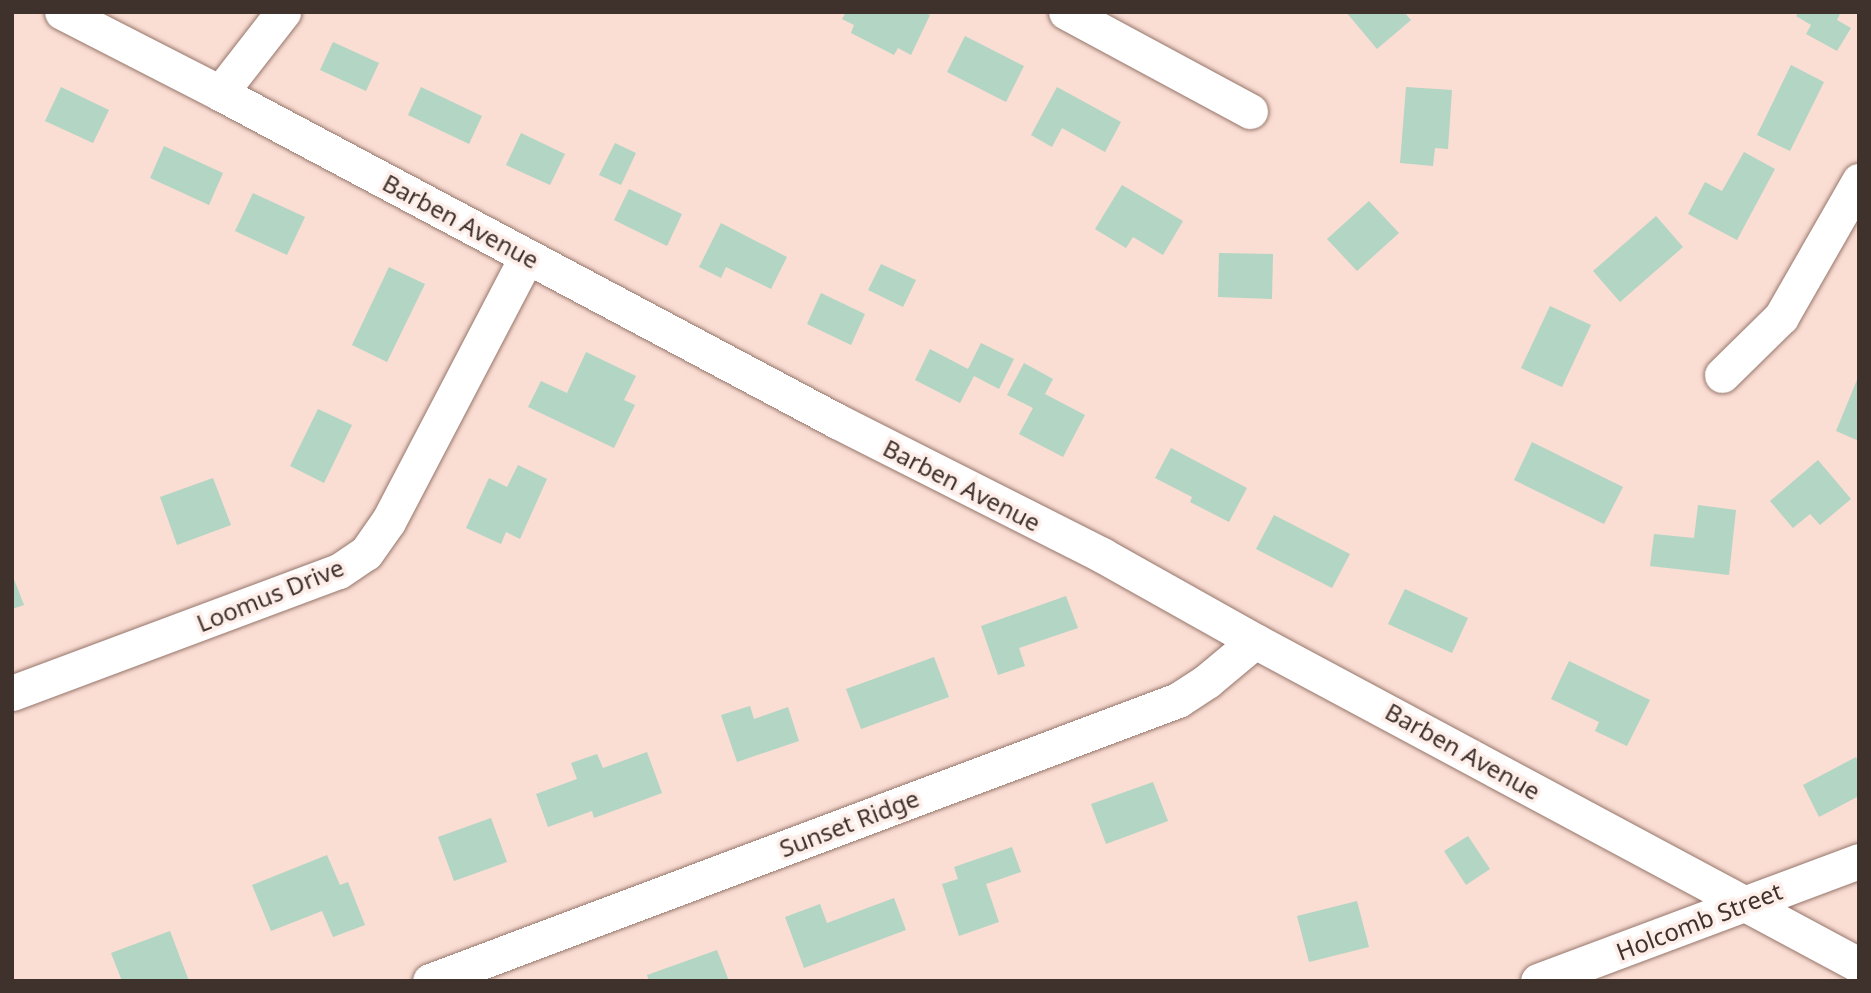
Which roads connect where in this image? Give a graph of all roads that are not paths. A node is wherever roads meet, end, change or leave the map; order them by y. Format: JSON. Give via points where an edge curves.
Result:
{"nodes":[{"id":1,"x":62,"y":12,"type":"edge"},
{"id":2,"x":283,"y":12,"type":"edge"},
{"id":3,"x":1066,"y":12,"type":"edge"},
{"id":4,"x":220,"y":93,"type":"junction"},
{"id":5,"x":1250,"y":111,"type":"dead end"},
{"id":6,"x":1859,"y":181,"type":"edge"},
{"id":7,"x":527,"y":256,"type":"junction"},
{"id":8,"x":1722,"y":375,"type":"dead end"},
{"id":9,"x":1255,"y":641,"type":"junction"},
{"id":10,"x":12,"y":693,"type":"edge"},
{"id":11,"x":1859,"y":861,"type":"edge"},
{"id":12,"x":1743,"y":904,"type":"junction"},
{"id":13,"x":1859,"y":965,"type":"edge"},
{"id":14,"x":430,"y":981,"type":"edge"},
{"id":15,"x":1538,"y":981,"type":"edge"}],
"edges":[{"from":1,"to":4,"type":"street","name":"Barben Avenue"},
{"from":2,"to":4,"type":"street"},
{"from":3,"to":5,"type":"street"},
{"from":4,"to":7,"type":"street","name":"Barben Avenue"},
{"from":6,"to":8,"type":"street","via":[[1781,317]]},
{"from":7,"to":9,"type":"street","name":"Barben Avenue","via":[[1101,555]]},
{"from":7,"to":10,"type":"street","name":"Loomus Drive","via":[[388,522],[366,553],[339,571]]},
{"from":9,"to":12,"type":"street","name":"Barben Avenue"},
{"from":9,"to":14,"type":"street","name":"Sunset Ridge","via":[[1178,700]]},
{"from":11,"to":12,"type":"street","name":"Holcomb Street"},
{"from":12,"to":13,"type":"street","name":"Barben Avenue"},
{"from":12,"to":15,"type":"street","name":"Holcomb Street"}]}
